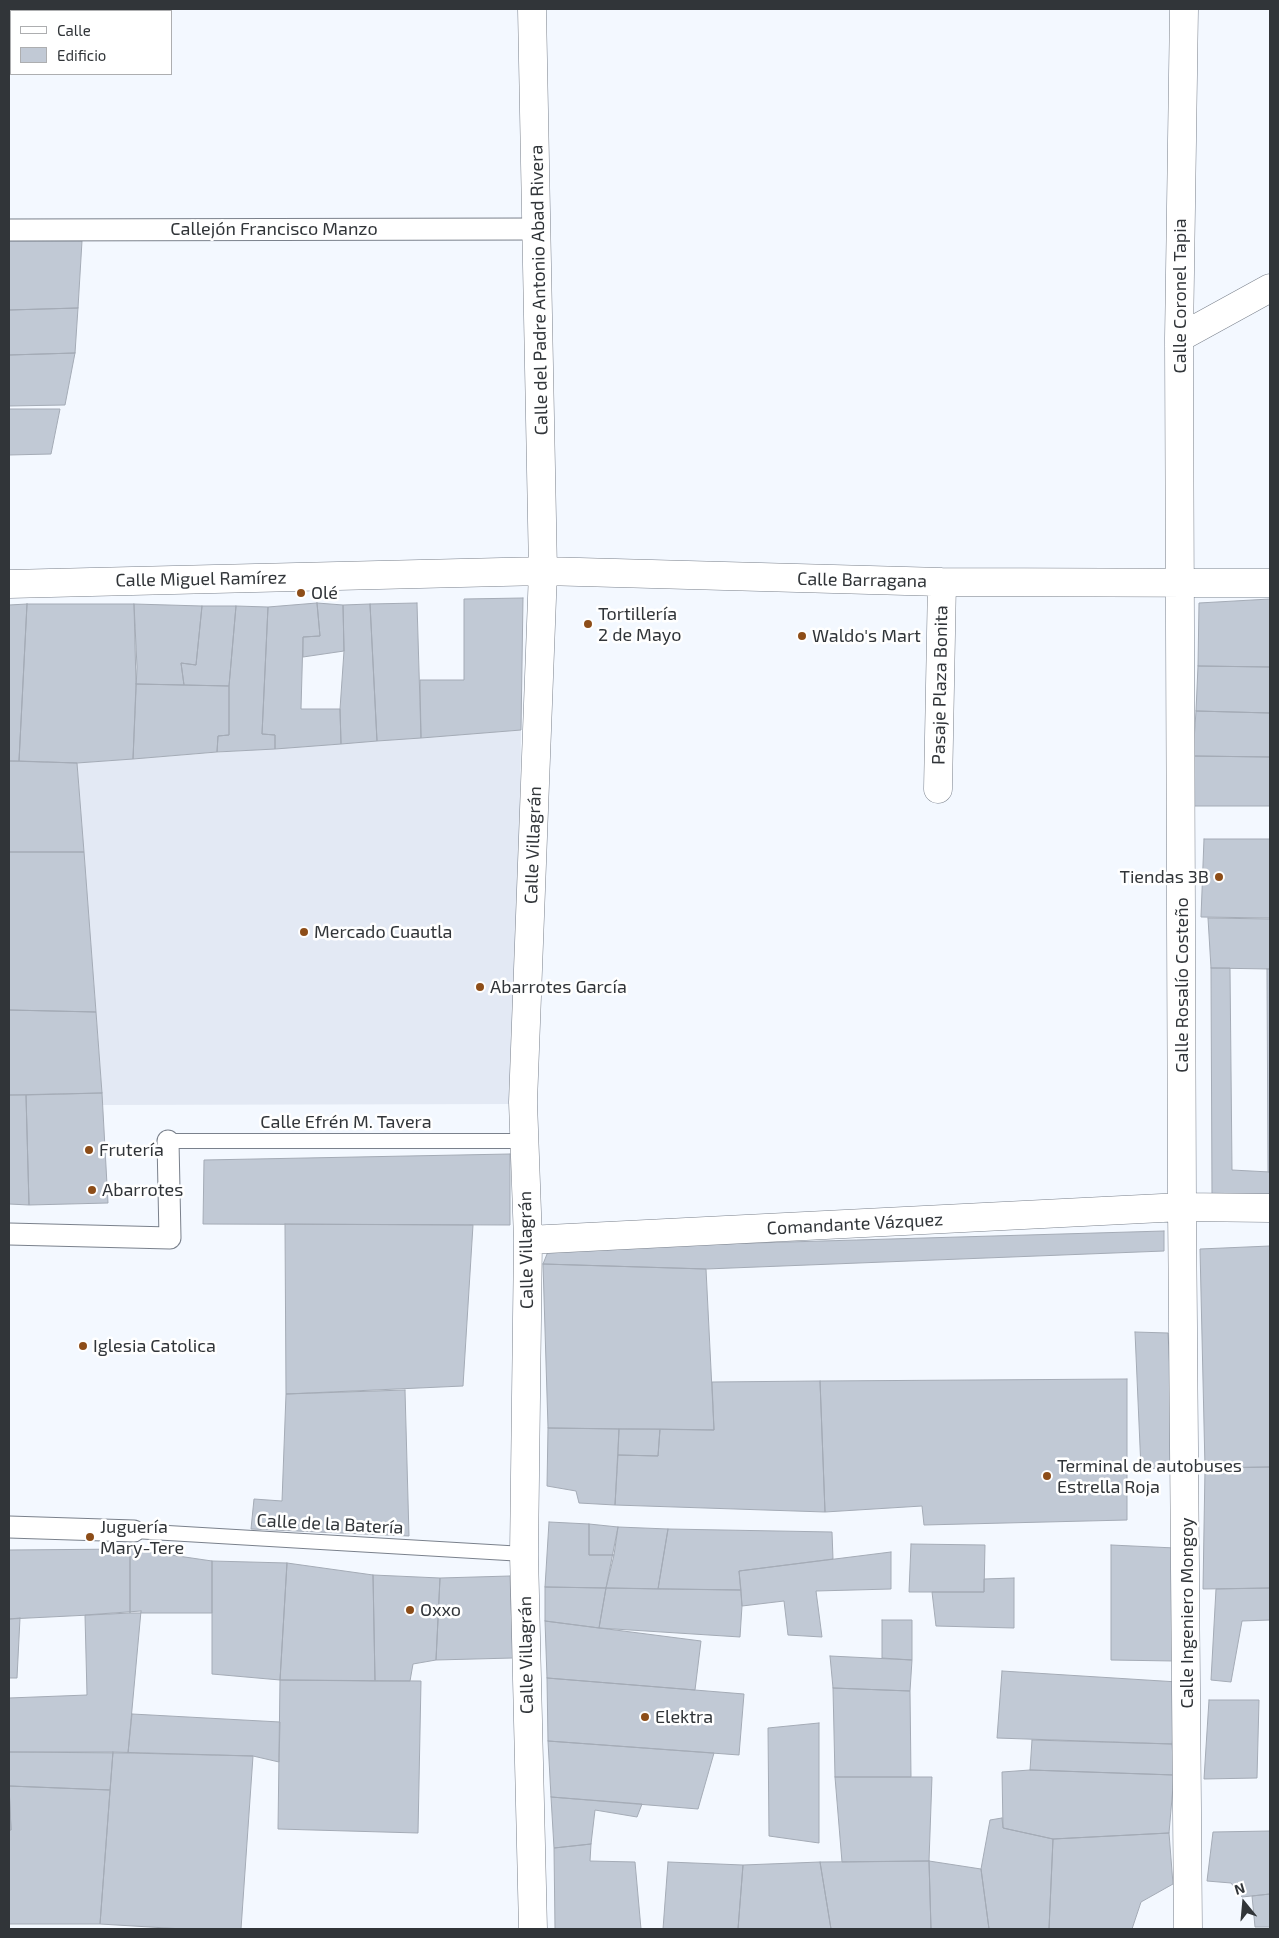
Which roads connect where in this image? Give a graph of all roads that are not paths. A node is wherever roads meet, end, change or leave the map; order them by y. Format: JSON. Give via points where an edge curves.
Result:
{"nodes":[{"id":1,"x":532,"y":9,"type":"edge"},
{"id":2,"x":1184,"y":9,"type":"edge"},
{"id":3,"x":538,"y":229,"type":"junction"},
{"id":4,"x":9,"y":230,"type":"edge"},
{"id":5,"x":1270,"y":288,"type":"edge"},
{"id":6,"x":1179,"y":338,"type":"junction"},
{"id":7,"x":544,"y":572,"type":"junction"},
{"id":8,"x":942,"y":582,"type":"junction"},
{"id":9,"x":1270,"y":583,"type":"edge"},
{"id":10,"x":9,"y":584,"type":"edge"},
{"id":11,"x":1182,"y":584,"type":"junction"},
{"id":12,"x":938,"y":789,"type":"dead end"},
{"id":13,"x":168,"y":1141,"type":"joint"},
{"id":14,"x":524,"y":1141,"type":"junction"},
{"id":15,"x":1182,"y":1207,"type":"junction"},
{"id":16,"x":1270,"y":1208,"type":"edge"},
{"id":17,"x":9,"y":1234,"type":"edge"},
{"id":18,"x":528,"y":1240,"type":"junction"},
{"id":19,"x":9,"y":1528,"type":"edge"},
{"id":20,"x":134,"y":1531,"type":"joint"},
{"id":21,"x":524,"y":1554,"type":"junction"},
{"id":22,"x":533,"y":1929,"type":"edge"},
{"id":23,"x":1188,"y":1929,"type":"edge"}],
"edges":[{"from":1,"to":3,"type":"street","name":"Calle del Padre Antonio Abad Rivera"},
{"from":2,"to":6,"type":"street","name":"Calle Coronel Tapia"},
{"from":3,"to":4,"type":"street","name":"Callejón Francisco Manzo"},
{"from":3,"to":7,"type":"street","name":"Calle del Padre Antonio Abad Rivera"},
{"from":5,"to":6,"type":"street"},
{"from":6,"to":11,"type":"street","name":"Calle Coronel Tapia"},
{"from":7,"to":8,"type":"street","name":"Calle Barragana"},
{"from":7,"to":10,"type":"street","name":"Calle Miguel Ramírez"},
{"from":7,"to":14,"type":"street","name":"Calle Villagrán"},
{"from":8,"to":11,"type":"street","name":"Calle Barragana"},
{"from":8,"to":12,"type":"street","name":"Pasaje Plaza Bonita"},
{"from":9,"to":11,"type":"street","name":"Calle Barragana"},
{"from":11,"to":15,"type":"street","name":"Calle Rosalío Costeño"},
{"from":13,"to":14,"type":"lane","name":"Calle Efrén M. Tavera"},
{"from":13,"to":17,"type":"street","via":[[170,1238]]},
{"from":14,"to":18,"type":"street","name":"Calle Villagrán"},
{"from":15,"to":16,"type":"street","name":"Comandante Vázquez"},
{"from":15,"to":18,"type":"street","name":"Comandante Vázquez"},
{"from":15,"to":23,"type":"street","name":"Calle Ingeniero Mongoy"},
{"from":18,"to":21,"type":"street","name":"Calle Villagrán"},
{"from":19,"to":20,"type":"street"},
{"from":20,"to":21,"type":"lane","name":"Calle de la Batería"},
{"from":21,"to":22,"type":"street","name":"Calle Villagrán"}]}
